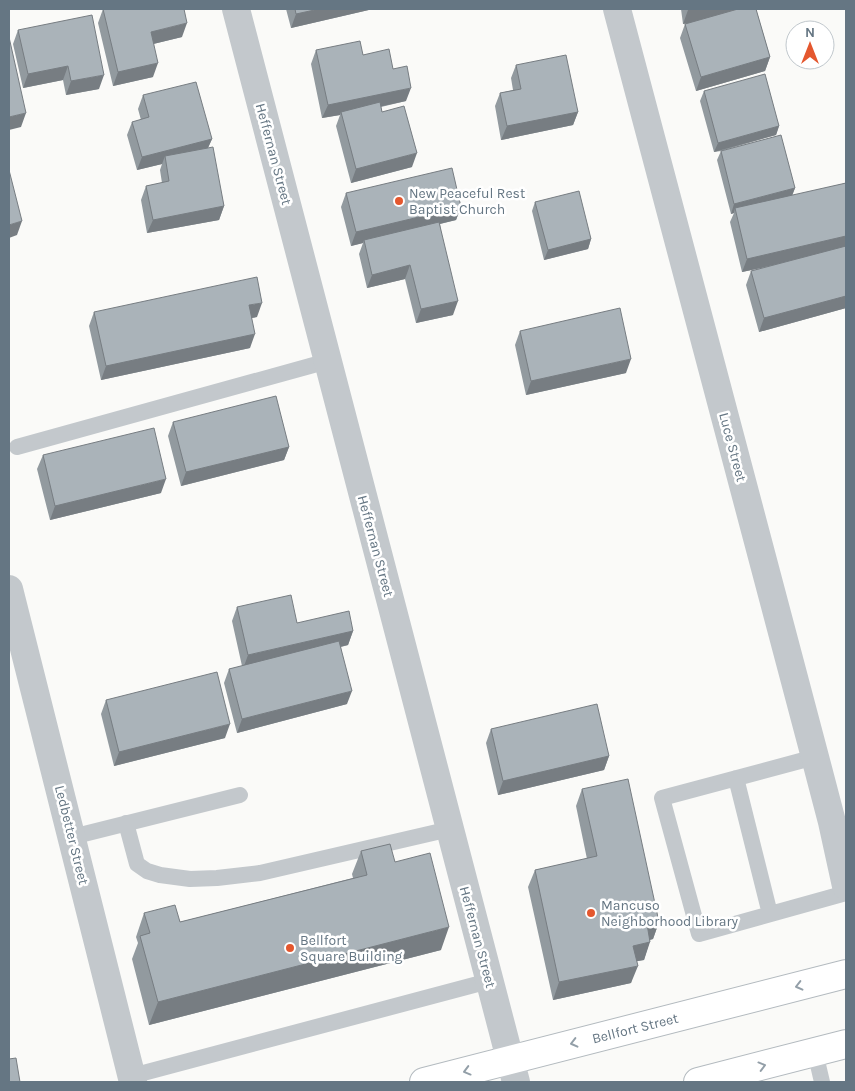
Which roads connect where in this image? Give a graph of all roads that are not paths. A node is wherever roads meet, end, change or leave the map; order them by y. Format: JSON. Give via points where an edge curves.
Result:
{"nodes":[{"id":1,"x":236,"y":9,"type":"edge"},
{"id":2,"x":617,"y":9,"type":"edge"},
{"id":3,"x":328,"y":361,"type":"junction"},
{"id":4,"x":17,"y":447,"type":"dead end"},
{"id":5,"x":9,"y":589,"type":"edge"},
{"id":6,"x":815,"y":757,"type":"junction"},
{"id":7,"x":736,"y":778,"type":"junction"},
{"id":8,"x":240,"y":795,"type":"dead end"},
{"id":9,"x":839,"y":820,"type":"edge"},
{"id":10,"x":126,"y":824,"type":"junction"},
{"id":11,"x":450,"y":829,"type":"junction"},
{"id":12,"x":72,"y":837,"type":"junction"},
{"id":13,"x":846,"y":886,"type":"edge"},
{"id":14,"x":846,"y":893,"type":"edge"},
{"id":15,"x":770,"y":914,"type":"junction"},
{"id":16,"x":846,"y":974,"type":"edge"},
{"id":17,"x":490,"y":981,"type":"junction"},
{"id":18,"x":846,"y":1044,"type":"edge"},
{"id":19,"x":815,"y":1052,"type":"junction"},
{"id":20,"x":513,"y":1071,"type":"edge"},
{"id":21,"x":133,"y":1079,"type":"edge"},
{"id":22,"x":726,"y":1079,"type":"edge"},
{"id":23,"x":424,"y":1082,"type":"edge"},
{"id":24,"x":698,"y":1082,"type":"edge"},
{"id":25,"x":822,"y":1082,"type":"edge"}],
"edges":[{"from":1,"to":3,"type":"street","name":"Heffernan Street"},
{"from":2,"to":6,"type":"street","name":"Luce Street"},
{"from":3,"to":4,"type":"lane"},
{"from":3,"to":11,"type":"street","name":"Heffernan Street"},
{"from":5,"to":12,"type":"street","name":"Ledbetter Street"},
{"from":6,"to":7,"type":"lane"},
{"from":6,"to":9,"type":"street","name":"Luce Street"},
{"from":7,"to":15,"type":"lane"},
{"from":7,"to":15,"type":"lane","via":[[662,798],[699,934]]},
{"from":8,"to":10,"type":"lane"},
{"from":9,"to":13,"type":"street","name":"Luce Street"},
{"from":10,"to":11,"type":"lane","via":[[137,864],[160,875],[190,879],[260,873]]},
{"from":10,"to":12,"type":"lane"},
{"from":11,"to":17,"type":"street","name":"Heffernan Street"},
{"from":12,"to":21,"type":"street","name":"Ledbetter Street"},
{"from":14,"to":15,"type":"lane"},
{"from":16,"to":20,"type":"main road","name":"Bellfort Street","one_way":true},
{"from":17,"to":20,"type":"street","name":"Heffernan Street"},
{"from":17,"to":21,"type":"lane"},
{"from":18,"to":19,"type":"main road"},
{"from":22,"to":19,"type":"main road","one_way":true},
{"from":19,"to":25,"type":"lane"},
{"from":20,"to":23,"type":"main road","name":"Bellfort Street","one_way":true},
{"from":22,"to":24,"type":"main road"}]}
